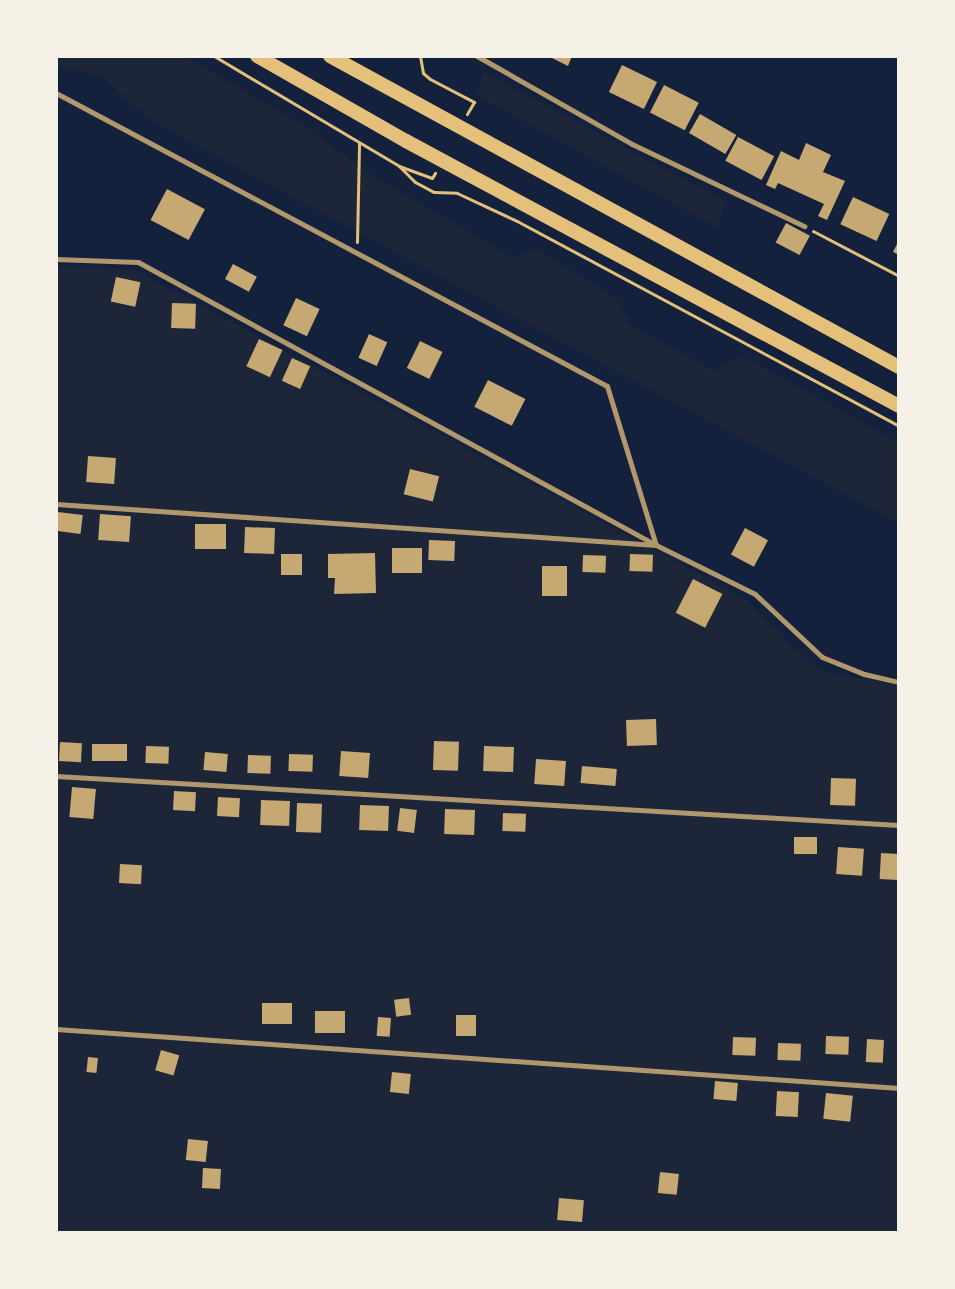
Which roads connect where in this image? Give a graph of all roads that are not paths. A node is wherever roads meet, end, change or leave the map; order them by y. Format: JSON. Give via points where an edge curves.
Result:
{"nodes":[{"id":1,"x":257,"y":56,"type":"edge"},
{"id":2,"x":330,"y":56,"type":"edge"},
{"id":3,"x":477,"y":56,"type":"edge"},
{"id":4,"x":56,"y":93,"type":"edge"},
{"id":5,"x":804,"y":226,"type":"road end"},
{"id":6,"x":56,"y":259,"type":"edge"},
{"id":7,"x":899,"y":367,"type":"edge"},
{"id":8,"x":899,"y":406,"type":"edge"},
{"id":9,"x":56,"y":504,"type":"edge"},
{"id":10,"x":656,"y":544,"type":"junction"},
{"id":11,"x":899,"y":682,"type":"edge"},
{"id":12,"x":56,"y":776,"type":"edge"},
{"id":13,"x":899,"y":825,"type":"edge"},
{"id":14,"x":56,"y":1029,"type":"edge"},
{"id":15,"x":899,"y":1088,"type":"edge"}],
"edges":[{"from":1,"to":8,"type":"highway","via":[[406,141]]},
{"from":2,"to":7,"type":"highway"},
{"from":3,"to":5,"type":"street","via":[[632,144]]},
{"from":4,"to":10,"type":"street","via":[[607,386]]},
{"from":6,"to":10,"type":"street","via":[[138,262]]},
{"from":9,"to":10,"type":"street"},
{"from":10,"to":11,"type":"street","via":[[755,594],[822,657],[864,674]]},
{"from":12,"to":13,"type":"street"},
{"from":14,"to":15,"type":"street"}]}
